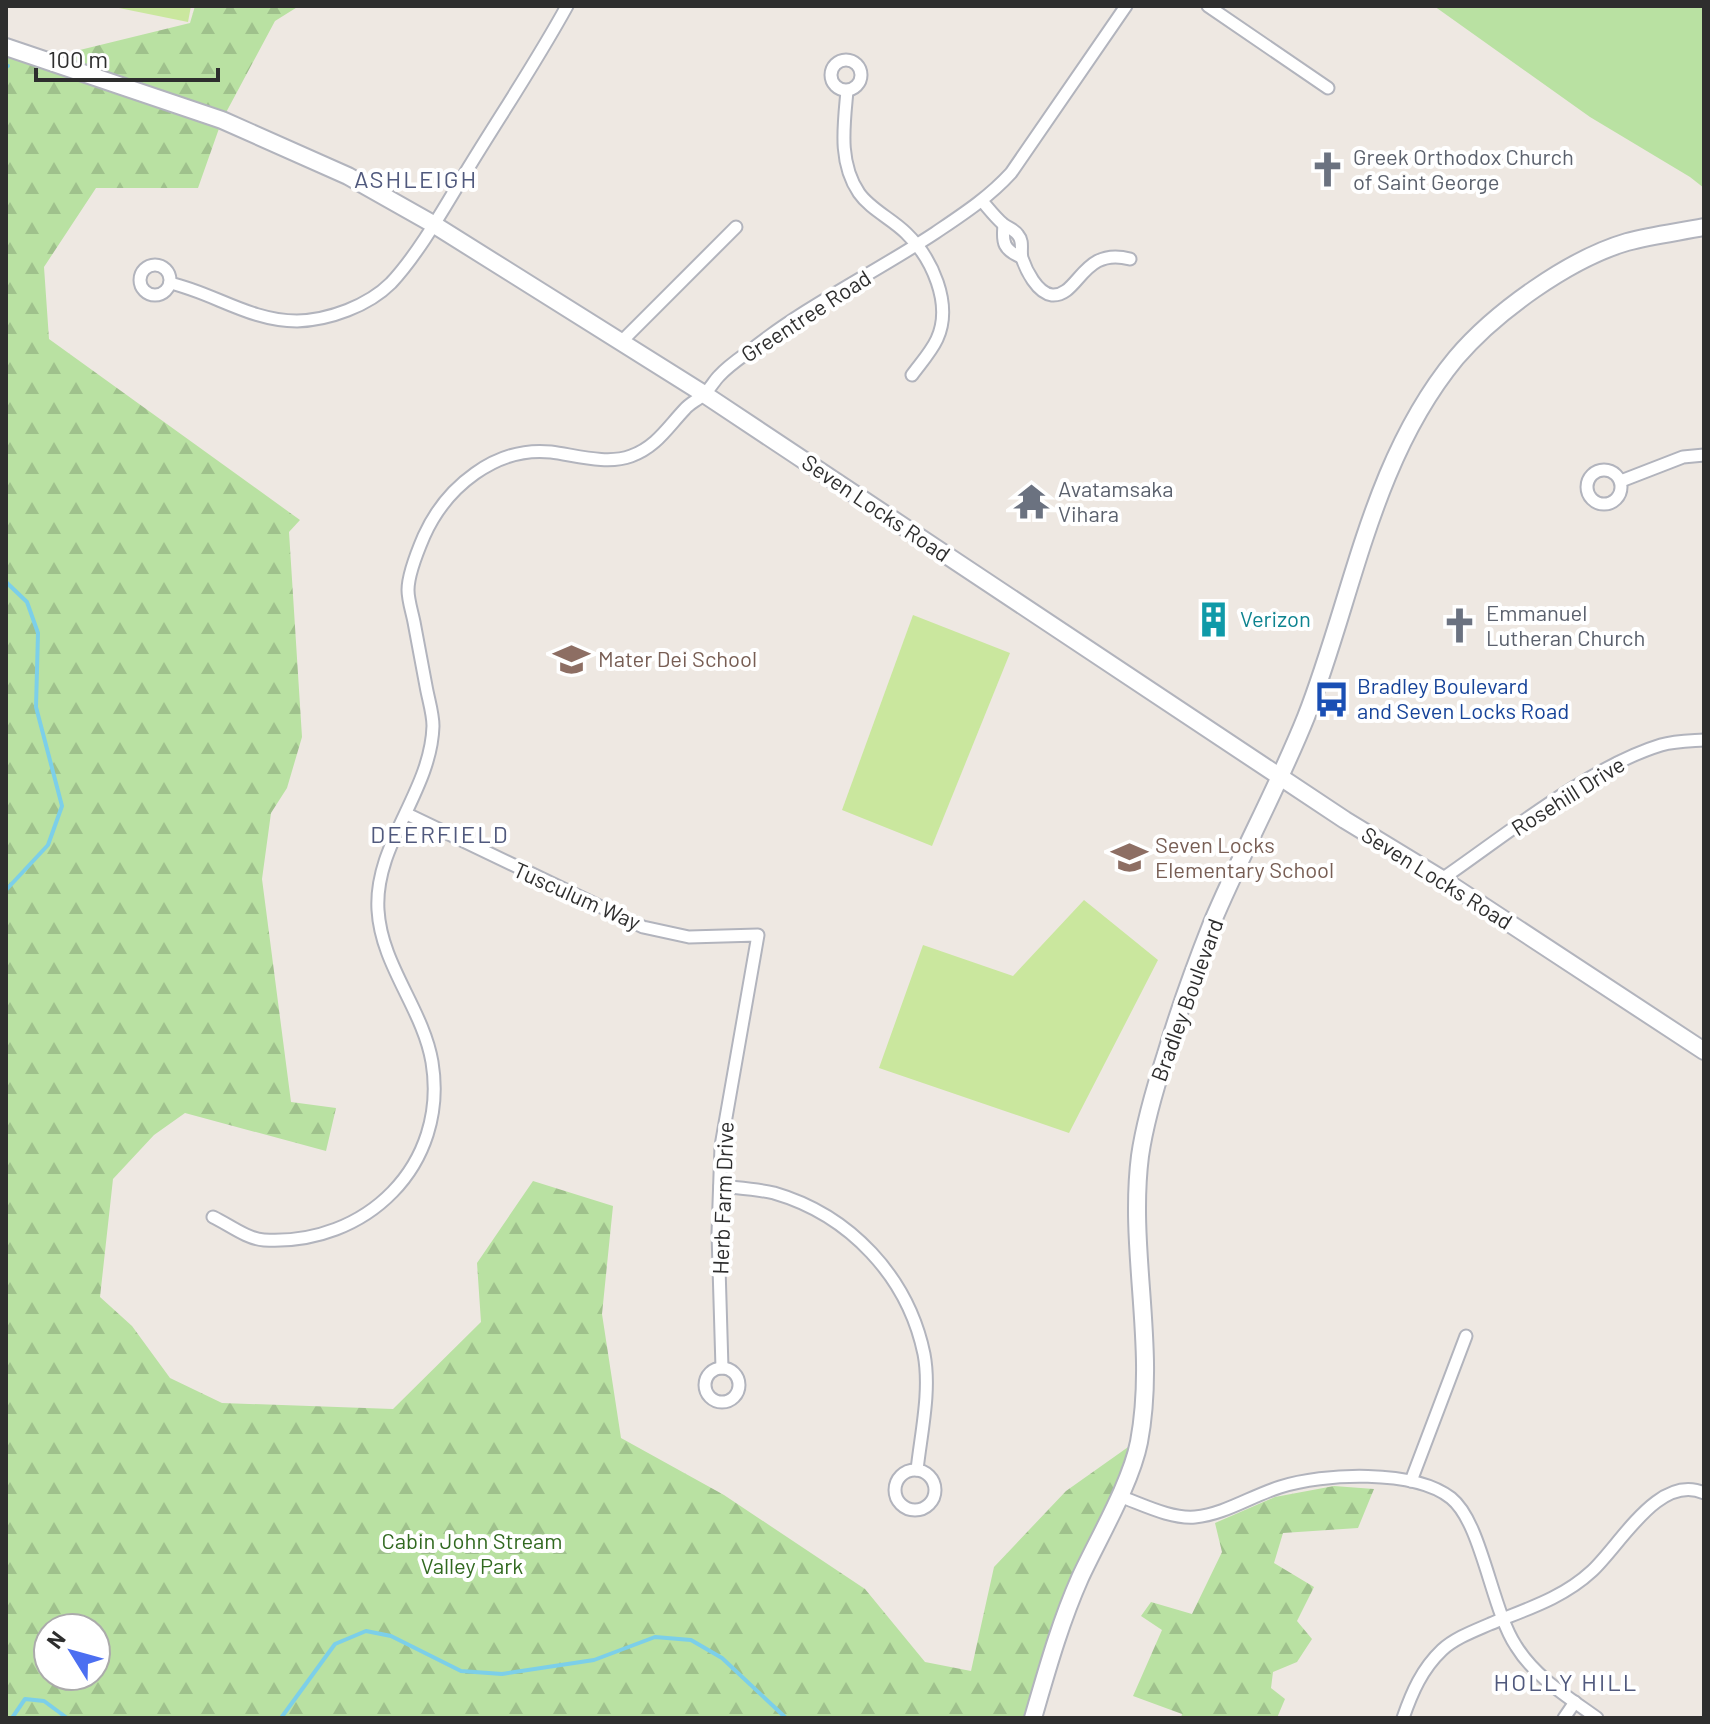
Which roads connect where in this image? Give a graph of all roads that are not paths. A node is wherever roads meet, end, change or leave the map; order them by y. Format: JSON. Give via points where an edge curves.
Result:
{"nodes":[{"id":1,"x":567,"y":6,"type":"edge"},
{"id":2,"x":1126,"y":6,"type":"edge"},
{"id":3,"x":1208,"y":6,"type":"edge"},
{"id":4,"x":6,"y":47,"type":"edge"},
{"id":5,"x":1328,"y":88,"type":"dead end"},
{"id":6,"x":847,"y":91,"type":"dead end"},
{"id":7,"x":982,"y":201,"type":"junction"},
{"id":8,"x":433,"y":224,"type":"junction"},
{"id":9,"x":1004,"y":225,"type":"junction"},
{"id":10,"x":736,"y":227,"type":"dead end"},
{"id":11,"x":1704,"y":227,"type":"edge"},
{"id":12,"x":916,"y":245,"type":"junction"},
{"id":13,"x":1021,"y":257,"type":"junction"},
{"id":14,"x":1130,"y":259,"type":"dead end"},
{"id":15,"x":170,"y":283,"type":"dead end"},
{"id":16,"x":622,"y":341,"type":"junction"},
{"id":17,"x":912,"y":375,"type":"dead end"},
{"id":18,"x":704,"y":394,"type":"junction"},
{"id":19,"x":1704,"y":455,"type":"edge"},
{"id":20,"x":1621,"y":481,"type":"dead end"},
{"id":21,"x":1704,"y":740,"type":"edge"},
{"id":22,"x":1282,"y":776,"type":"junction"},
{"id":23,"x":407,"y":814,"type":"junction"},
{"id":24,"x":1442,"y":879,"type":"junction"},
{"id":25,"x":758,"y":935,"type":"joint"},
{"id":26,"x":1704,"y":1051,"type":"edge"},
{"id":27,"x":720,"y":1186,"type":"junction"},
{"id":28,"x":213,"y":1217,"type":"dead end"},
{"id":29,"x":1466,"y":1336,"type":"dead end"},
{"id":30,"x":722,"y":1368,"type":"dead end"},
{"id":31,"x":917,"y":1470,"type":"dead end"},
{"id":32,"x":1411,"y":1481,"type":"junction"},
{"id":33,"x":1704,"y":1493,"type":"edge"},
{"id":34,"x":1119,"y":1496,"type":"junction"},
{"id":35,"x":1502,"y":1620,"type":"junction"},
{"id":36,"x":1575,"y":1702,"type":"junction"},
{"id":37,"x":1033,"y":1718,"type":"edge"},
{"id":38,"x":1403,"y":1718,"type":"edge"},
{"id":39,"x":1564,"y":1718,"type":"edge"},
{"id":40,"x":1597,"y":1718,"type":"edge"}],
"edges":[{"from":1,"to":8,"type":"street"},
{"from":2,"to":7,"type":"street","name":"Greentree Road","via":[[1011,173]]},
{"from":3,"to":5,"type":"street"},
{"from":4,"to":8,"type":"main road","name":"Seven Locks Road","via":[[222,120],[348,176]]},
{"from":6,"to":12,"type":"street","via":[[843,146],[851,178],[860,195]]},
{"from":7,"to":9,"type":"street"},
{"from":7,"to":12,"type":"street","name":"Greentree Road"},
{"from":8,"to":15,"type":"street","via":[[390,284],[362,304],[331,316],[266,319]]},
{"from":8,"to":16,"type":"main road","name":"Seven Locks Road"},
{"from":9,"to":13,"type":"street","via":[[1022,242]]},
{"from":9,"to":13,"type":"street","via":[[1004,246]]},
{"from":10,"to":16,"type":"street"},
{"from":11,"to":22,"type":"main road","name":"Bradley Boulevard","via":[[1627,242],[1592,255],[1518,300],[1459,356],[1427,398],[1394,460]]},
{"from":12,"to":17,"type":"street","via":[[939,287],[942,319],[937,339]]},
{"from":12,"to":18,"type":"street","name":"Greentree Road","via":[[761,342],[721,373]]},
{"from":13,"to":14,"type":"street","via":[[1036,285],[1051,295],[1066,290],[1100,258]]},
{"from":16,"to":18,"type":"main road","name":"Seven Locks Road"},
{"from":18,"to":22,"type":"main road","name":"Seven Locks Road"},
{"from":18,"to":23,"type":"street","name":"Greentree Road","via":[[657,443],[628,458],[544,451],[512,454],[485,466],[442,507],[425,535],[408,588],[433,725]]},
{"from":19,"to":20,"type":"street","via":[[1683,457]]},
{"from":21,"to":24,"type":"street","name":"Rosehill Drive","via":[[1664,744],[1625,758]]},
{"from":22,"to":24,"type":"main road","name":"Seven Locks Road"},
{"from":22,"to":34,"type":"main road","name":"Bradley Boulevard","via":[[1213,922],[1149,1107],[1137,1195],[1145,1345],[1142,1411],[1139,1446]]},
{"from":23,"to":25,"type":"street","name":"Tusculum Way","via":[[643,927],[689,937]]},
{"from":23,"to":28,"type":"street","name":"Greentree Road","via":[[383,860],[378,915],[386,950],[429,1045],[434,1100],[421,1151],[391,1196],[357,1221],[312,1237],[262,1240]]},
{"from":24,"to":26,"type":"main road","name":"Seven Locks Road"},
{"from":25,"to":27,"type":"street","name":"Herb Farm Drive","via":[[721,1146]]},
{"from":27,"to":30,"type":"street","name":"Herb Farm Drive"},
{"from":27,"to":31,"type":"street","via":[[773,1193],[820,1211],[855,1235],[885,1266],[913,1316],[924,1357]]},
{"from":29,"to":32,"type":"street"},
{"from":32,"to":34,"type":"street","via":[[1307,1480],[1193,1517]]},
{"from":32,"to":35,"type":"street","via":[[1450,1497],[1469,1521]]},
{"from":33,"to":35,"type":"street","via":[[1680,1489],[1659,1498],[1572,1588]]},
{"from":34,"to":37,"type":"main road","name":"Bradley Boulevard","via":[[1060,1626]]},
{"from":35,"to":36,"type":"street","via":[[1536,1673]]},
{"from":35,"to":38,"type":"street","via":[[1445,1647],[1426,1667]]},
{"from":36,"to":39,"type":"street"},
{"from":36,"to":40,"type":"street"}]}
